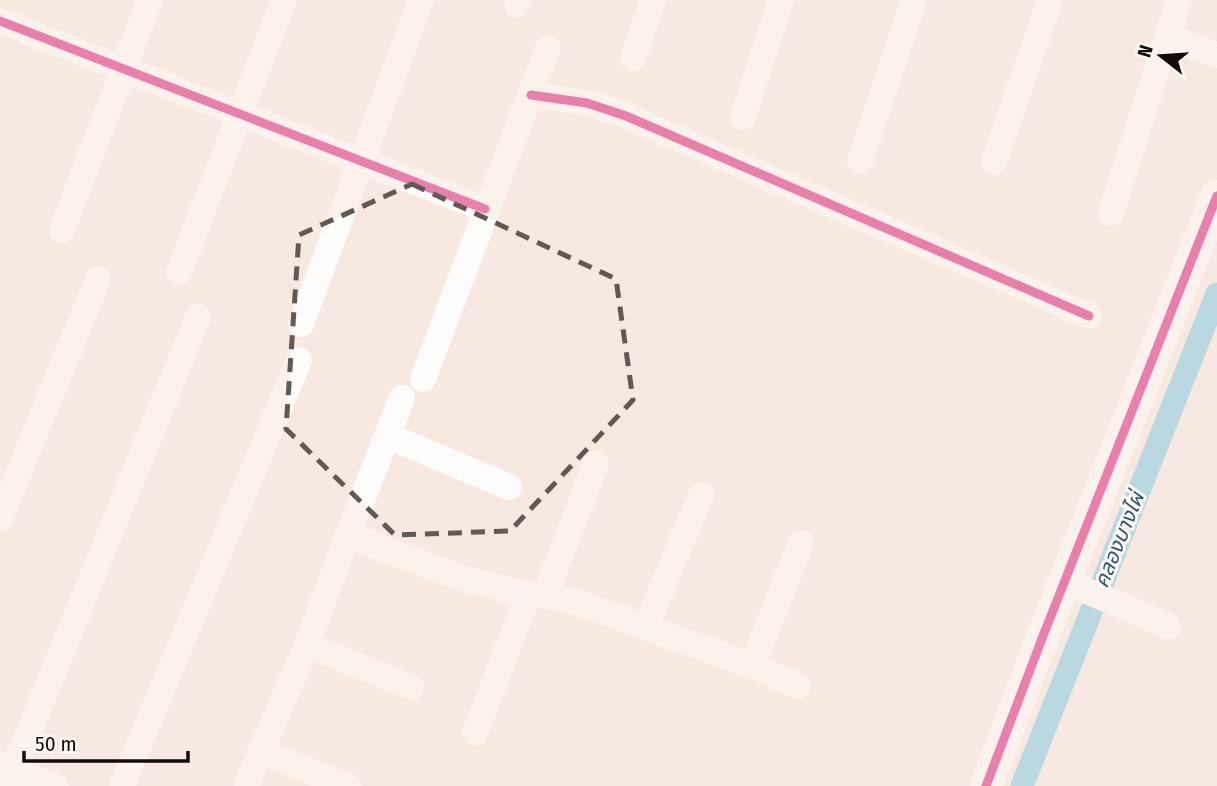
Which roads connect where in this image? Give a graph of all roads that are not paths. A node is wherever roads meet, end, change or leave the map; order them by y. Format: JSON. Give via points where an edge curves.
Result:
{"nodes":[{"id":1,"x":9,"y":0,"type":"edge"},
{"id":2,"x":150,"y":0,"type":"edge"},
{"id":3,"x":284,"y":0,"type":"edge"},
{"id":4,"x":421,"y":0,"type":"edge"},
{"id":5,"x":653,"y":0,"type":"edge"},
{"id":6,"x":781,"y":0,"type":"edge"},
{"id":7,"x":914,"y":0,"type":"edge"},
{"id":8,"x":1050,"y":0,"type":"edge"},
{"id":9,"x":1179,"y":0,"type":"edge"},
{"id":10,"x":0,"y":21,"type":"edge"},
{"id":11,"x":1167,"y":37,"type":"junction"},
{"id":12,"x":548,"y":48,"type":"dead end"},
{"id":13,"x":1217,"y":55,"type":"edge"},
{"id":14,"x":633,"y":58,"type":"dead end"},
{"id":15,"x":124,"y":68,"type":"junction"},
{"id":16,"x":531,"y":95,"type":"junction"},
{"id":17,"x":240,"y":114,"type":"junction"},
{"id":18,"x":743,"y":117,"type":"dead end"},
{"id":19,"x":362,"y":161,"type":"junction"},
{"id":20,"x":860,"y":161,"type":"dead end"},
{"id":21,"x":994,"y":162,"type":"dead end"},
{"id":22,"x":1217,"y":196,"type":"edge"},
{"id":23,"x":485,"y":209,"type":"junction"},
{"id":24,"x":1111,"y":213,"type":"dead end"},
{"id":25,"x":61,"y":230,"type":"dead end"},
{"id":26,"x":179,"y":272,"type":"dead end"},
{"id":27,"x":98,"y":279,"type":"dead end"},
{"id":28,"x":1089,"y":316,"type":"dead end"},
{"id":29,"x":198,"y":317,"type":"dead end"},
{"id":30,"x":301,"y":324,"type":"dead end"},
{"id":31,"x":299,"y":360,"type":"dead end"},
{"id":32,"x":423,"y":379,"type":"dead end"},
{"id":33,"x":402,"y":398,"type":"dead end"},
{"id":34,"x":388,"y":436,"type":"junction"},
{"id":35,"x":596,"y":463,"type":"dead end"},
{"id":36,"x":509,"y":487,"type":"dead end"},
{"id":37,"x":701,"y":495,"type":"dead end"},
{"id":38,"x":0,"y":519,"type":"edge"},
{"id":39,"x":348,"y":535,"type":"junction"},
{"id":40,"x":801,"y":543,"type":"dead end"},
{"id":41,"x":1084,"y":589,"type":"junction"},
{"id":42,"x":537,"y":595,"type":"junction"},
{"id":43,"x":646,"y":626,"type":"junction"},
{"id":44,"x":1168,"y":626,"type":"dead end"},
{"id":45,"x":307,"y":646,"type":"junction"},
{"id":46,"x":752,"y":666,"type":"junction"},
{"id":47,"x":798,"y":686,"type":"dead end"},
{"id":48,"x":411,"y":687,"type":"dead end"},
{"id":49,"x":475,"y":733,"type":"dead end"},
{"id":50,"x":260,"y":751,"type":"junction"},
{"id":51,"x":7,"y":773,"type":"edge"},
{"id":52,"x":56,"y":786,"type":"edge"},
{"id":53,"x":122,"y":786,"type":"edge"},
{"id":54,"x":246,"y":786,"type":"edge"},
{"id":55,"x":348,"y":786,"type":"edge"},
{"id":56,"x":986,"y":786,"type":"edge"}],
"edges":[{"from":1,"to":10,"type":"street"},
{"from":2,"to":15,"type":"street"},
{"from":3,"to":17,"type":"street"},
{"from":4,"to":19,"type":"street"},
{"from":5,"to":14,"type":"street"},
{"from":6,"to":18,"type":"street"},
{"from":7,"to":20,"type":"street"},
{"from":8,"to":21,"type":"street"},
{"from":9,"to":11,"type":"street"},
{"from":10,"to":15,"type":"street"},
{"from":11,"to":13,"type":"street"},
{"from":11,"to":24,"type":"street"},
{"from":12,"to":16,"type":"street"},
{"from":15,"to":17,"type":"street"},
{"from":15,"to":25,"type":"street"},
{"from":16,"to":23,"type":"street"},
{"from":16,"to":28,"type":"street","via":[[587,103],[626,116]]},
{"from":17,"to":19,"type":"street"},
{"from":17,"to":26,"type":"street"},
{"from":19,"to":23,"type":"street"},
{"from":19,"to":30,"type":"street"},
{"from":22,"to":41,"type":"street"},
{"from":23,"to":32,"type":"street"},
{"from":27,"to":38,"type":"street"},
{"from":29,"to":51,"type":"street"},
{"from":31,"to":53,"type":"street"},
{"from":33,"to":34,"type":"street"},
{"from":34,"to":36,"type":"street"},
{"from":34,"to":39,"type":"street"},
{"from":35,"to":42,"type":"street"},
{"from":37,"to":43,"type":"street"},
{"from":39,"to":42,"type":"street","via":[[458,578]]},
{"from":39,"to":45,"type":"street"},
{"from":40,"to":46,"type":"street"},
{"from":41,"to":44,"type":"street"},
{"from":41,"to":56,"type":"street"},
{"from":42,"to":43,"type":"street","via":[[574,601]]},
{"from":42,"to":49,"type":"street"},
{"from":43,"to":46,"type":"street"},
{"from":45,"to":48,"type":"street"},
{"from":45,"to":50,"type":"street"},
{"from":46,"to":47,"type":"street"},
{"from":50,"to":54,"type":"street"},
{"from":50,"to":55,"type":"street"},
{"from":51,"to":52,"type":"street"}]}
